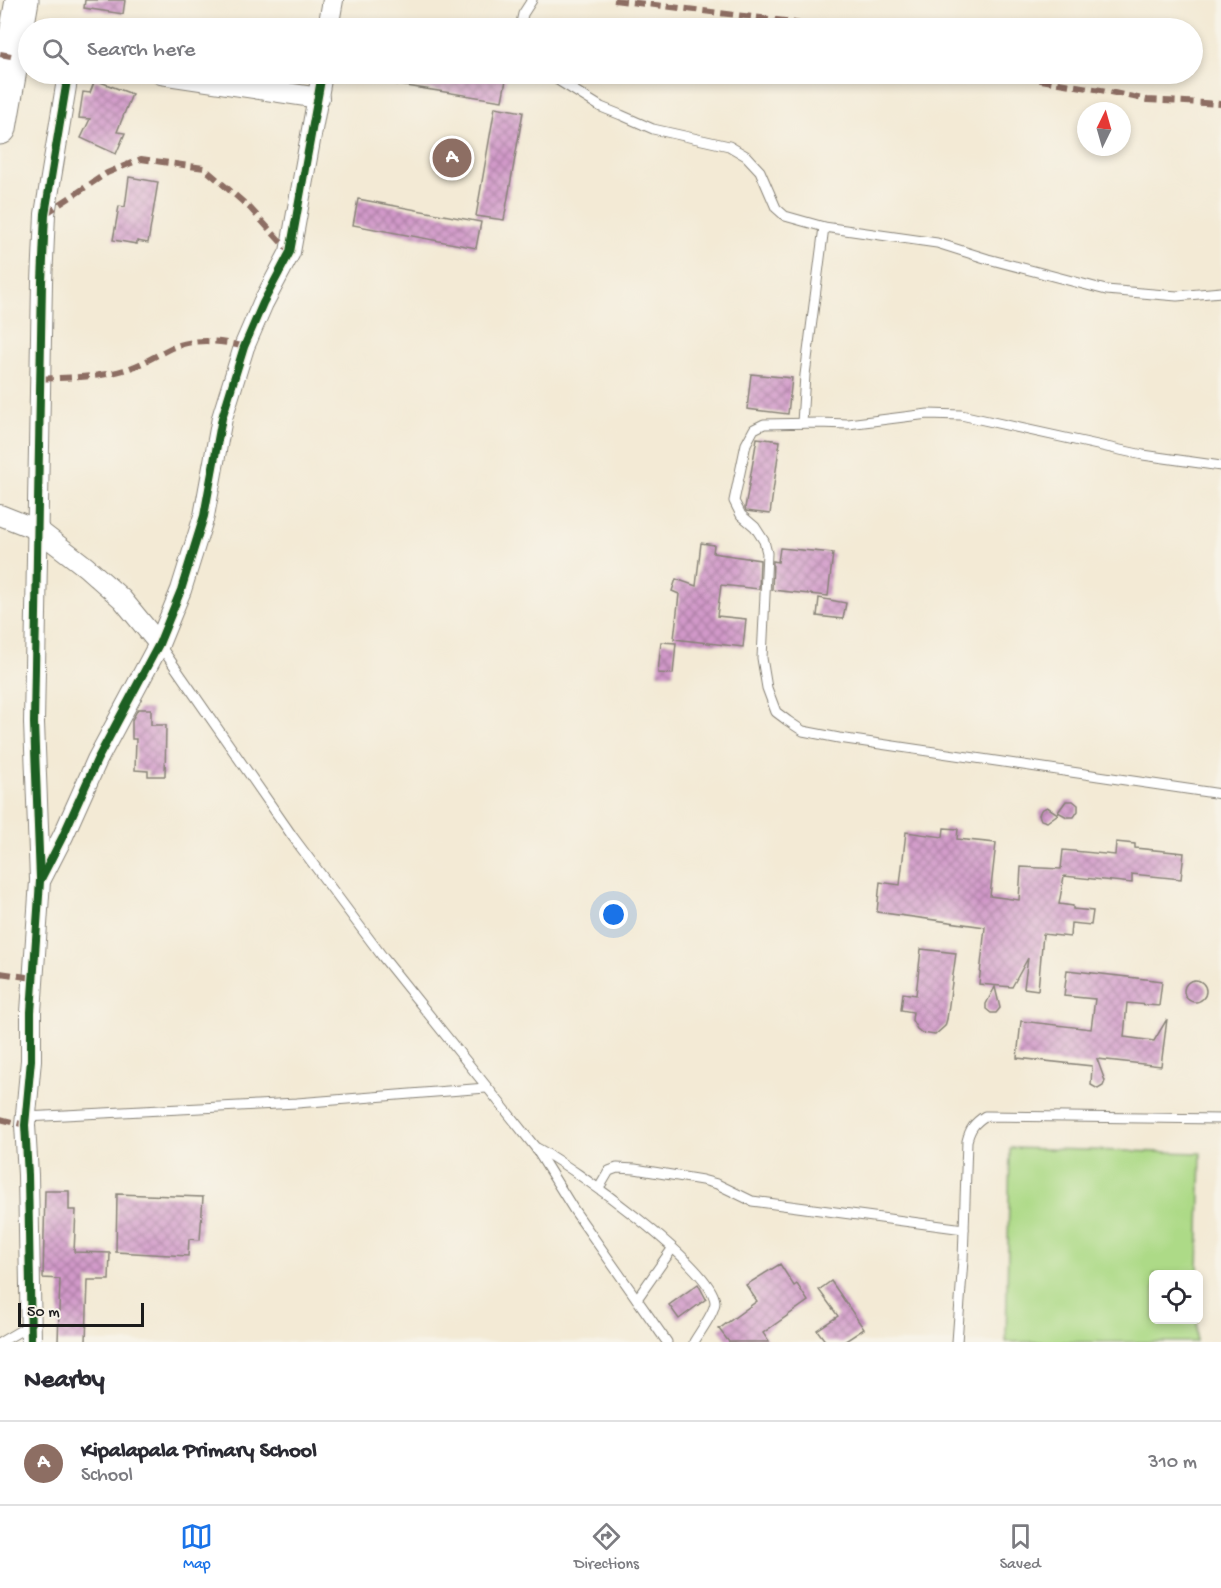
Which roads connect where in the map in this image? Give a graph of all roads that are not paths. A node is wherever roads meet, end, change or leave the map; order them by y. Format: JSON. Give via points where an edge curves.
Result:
{"nodes":[{"id":1,"x":22,"y":0,"type":"edge"},
{"id":2,"x":333,"y":0,"type":"edge"},
{"id":3,"x":532,"y":0,"type":"edge"},
{"id":4,"x":21,"y":18,"type":"edge"},
{"id":5,"x":330,"y":18,"type":"edge"},
{"id":6,"x":522,"y":18,"type":"edge"},
{"id":7,"x":18,"y":64,"type":"edge"},
{"id":8,"x":66,"y":84,"type":"edge"},
{"id":9,"x":227,"y":84,"type":"edge"},
{"id":10,"x":321,"y":84,"type":"edge"},
{"id":11,"x":565,"y":84,"type":"edge"},
{"id":12,"x":319,"y":98,"type":"junction"},
{"id":13,"x":0,"y":127,"type":"edge"},
{"id":14,"x":824,"y":227,"type":"junction"},
{"id":15,"x":1221,"y":292,"type":"edge"},
{"id":16,"x":802,"y":423,"type":"junction"},
{"id":17,"x":1221,"y":466,"type":"edge"},
{"id":18,"x":0,"y":515,"type":"edge"},
{"id":19,"x":38,"y":530,"type":"junction"},
{"id":20,"x":159,"y":644,"type":"junction"},
{"id":21,"x":1221,"y":794,"type":"edge"},
{"id":22,"x":40,"y":881,"type":"junction"},
{"id":23,"x":486,"y":1088,"type":"junction"},
{"id":24,"x":26,"y":1117,"type":"junction"},
{"id":25,"x":1221,"y":1119,"type":"edge"},
{"id":26,"x":535,"y":1147,"type":"junction"},
{"id":27,"x":599,"y":1188,"type":"junction"},
{"id":28,"x":964,"y":1229,"type":"junction"},
{"id":29,"x":672,"y":1249,"type":"junction"},
{"id":30,"x":637,"y":1299,"type":"junction"},
{"id":31,"x":31,"y":1334,"type":"edge"},
{"id":32,"x":1,"y":1342,"type":"edge"},
{"id":33,"x":667,"y":1342,"type":"edge"},
{"id":34,"x":694,"y":1342,"type":"edge"},
{"id":35,"x":957,"y":1342,"type":"edge"}],
"edges":[{"from":1,"to":4,"type":"highway"},
{"from":2,"to":5,"type":"street"},
{"from":3,"to":6,"type":"lane"},
{"from":7,"to":13,"type":"highway"},
{"from":8,"to":19,"type":"street","via":[[45,213]]},
{"from":9,"to":12,"type":"street"},
{"from":10,"to":12,"type":"street"},
{"from":11,"to":14,"type":"lane","via":[[642,124],[729,146],[760,171],[776,208],[785,216]]},
{"from":12,"to":20,"type":"street","via":[[290,252],[244,347],[222,418],[204,516]]},
{"from":14,"to":15,"type":"lane","via":[[937,243],[1106,290],[1177,296]]},
{"from":14,"to":16,"type":"lane"},
{"from":16,"to":17,"type":"lane","via":[[848,424],[928,414],[961,415],[1143,455]]},
{"from":16,"to":21,"type":"lane","via":[[764,424],[754,429],[746,444],[734,501],[764,541],[767,553],[762,658],[776,712],[804,731],[838,738]]},
{"from":18,"to":19,"type":"street"},
{"from":19,"to":20,"type":"street","via":[[122,599]]},
{"from":19,"to":22,"type":"street","via":[[34,723]]},
{"from":20,"to":22,"type":"street","via":[[97,760]]},
{"from":20,"to":23,"type":"lane","via":[[293,837]]},
{"from":22,"to":24,"type":"street"},
{"from":23,"to":24,"type":"lane","via":[[297,1103]]},
{"from":23,"to":26,"type":"lane"},
{"from":24,"to":31,"type":"street"},
{"from":25,"to":28,"type":"lane","via":[[985,1116],[970,1129],[967,1141]]},
{"from":26,"to":27,"type":"lane"},
{"from":26,"to":30,"type":"lane"},
{"from":27,"to":28,"type":"lane","via":[[609,1171],[635,1169],[717,1184],[752,1201]]},
{"from":27,"to":29,"type":"lane"},
{"from":28,"to":35,"type":"lane"},
{"from":29,"to":30,"type":"lane"},
{"from":29,"to":34,"type":"lane","via":[[691,1264],[713,1295],[715,1305]]},
{"from":30,"to":33,"type":"lane"},
{"from":31,"to":32,"type":"lane"}]}
